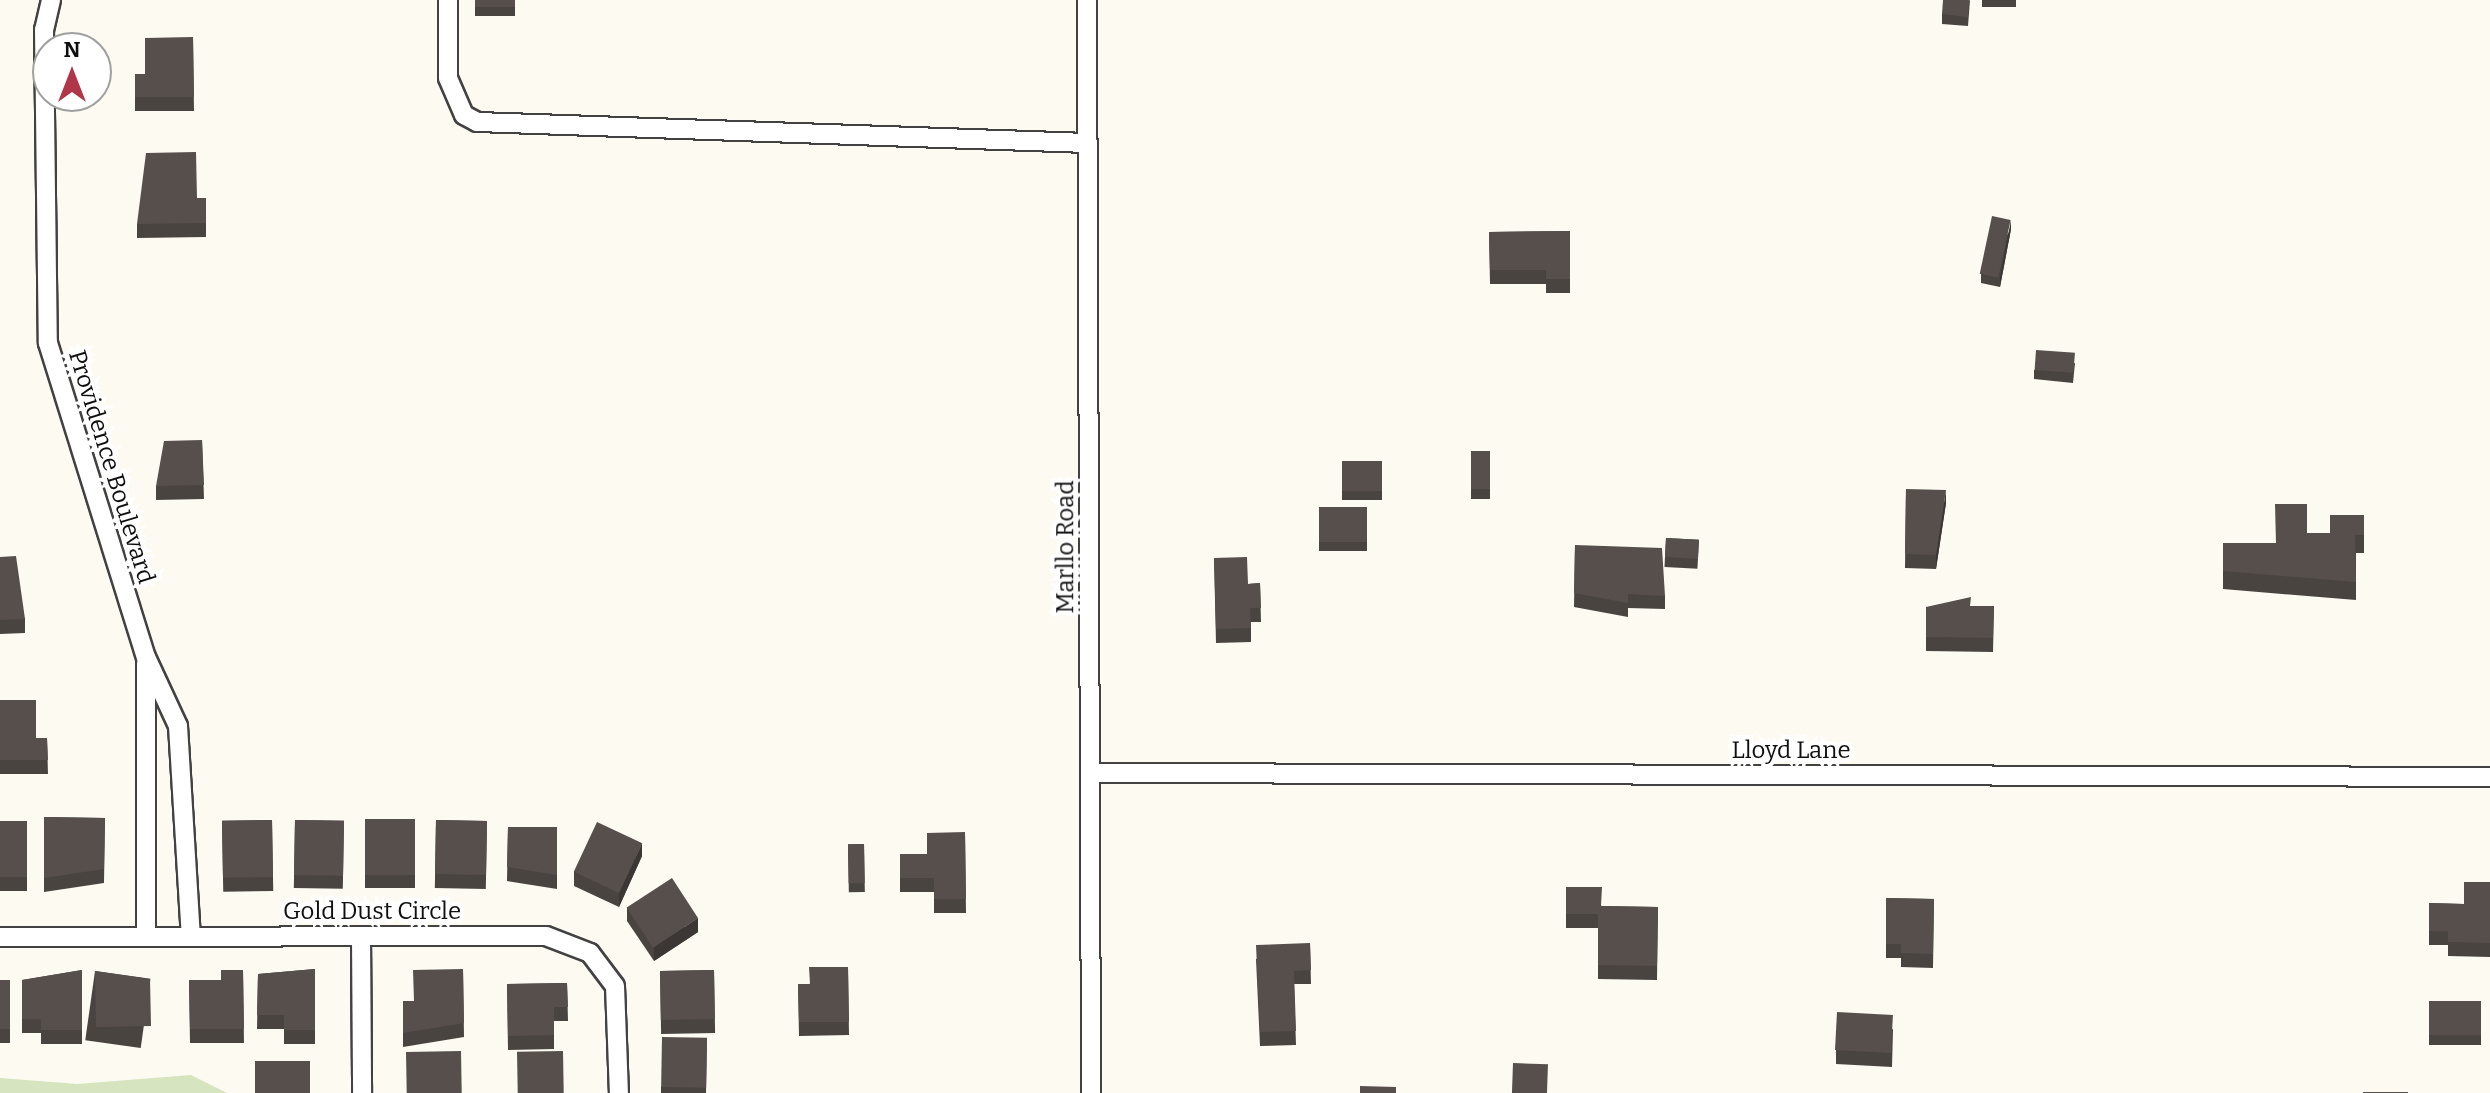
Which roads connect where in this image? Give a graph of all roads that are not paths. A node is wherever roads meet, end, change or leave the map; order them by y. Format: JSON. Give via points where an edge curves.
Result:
{"nodes":[{"id":1,"x":51,"y":0,"type":"edge"},
{"id":2,"x":448,"y":0,"type":"edge"},
{"id":3,"x":1087,"y":0,"type":"edge"},
{"id":4,"x":1088,"y":143,"type":"junction"},
{"id":5,"x":146,"y":657,"type":"junction"},
{"id":6,"x":1092,"y":773,"type":"junction"},
{"id":7,"x":2490,"y":777,"type":"edge"},
{"id":8,"x":361,"y":936,"type":"junction"},
{"id":9,"x":0,"y":937,"type":"edge"},
{"id":10,"x":146,"y":937,"type":"junction"},
{"id":11,"x":191,"y":937,"type":"junction"},
{"id":12,"x":362,"y":1093,"type":"edge"},
{"id":13,"x":619,"y":1093,"type":"edge"},
{"id":14,"x":1091,"y":1093,"type":"edge"}],
"edges":[{"from":1,"to":5,"type":"street","name":"Providence Boulevard","via":[[44,30],[48,343]]},
{"from":2,"to":4,"type":"street","via":[[448,78],[464,115],[477,122]]},
{"from":3,"to":4,"type":"street","name":"Marllo Road"},
{"from":4,"to":6,"type":"street","name":"Marllo Road"},
{"from":5,"to":10,"type":"street","name":"Providence Boulevard"},
{"from":5,"to":11,"type":"street","name":"Providence Boulevard","via":[[178,726]]},
{"from":6,"to":7,"type":"street","name":"Lloyd Lane"},
{"from":6,"to":14,"type":"street","name":"Marllo Road"},
{"from":8,"to":11,"type":"street","name":"Gold Dust Circle"},
{"from":8,"to":12,"type":"street"},
{"from":8,"to":13,"type":"street","name":"Gold Dust Circle","via":[[546,936],[590,953],[615,986]]},
{"from":9,"to":10,"type":"street","name":"Gold Dust Circle"},
{"from":10,"to":11,"type":"street","name":"Gold Dust Circle"}]}
